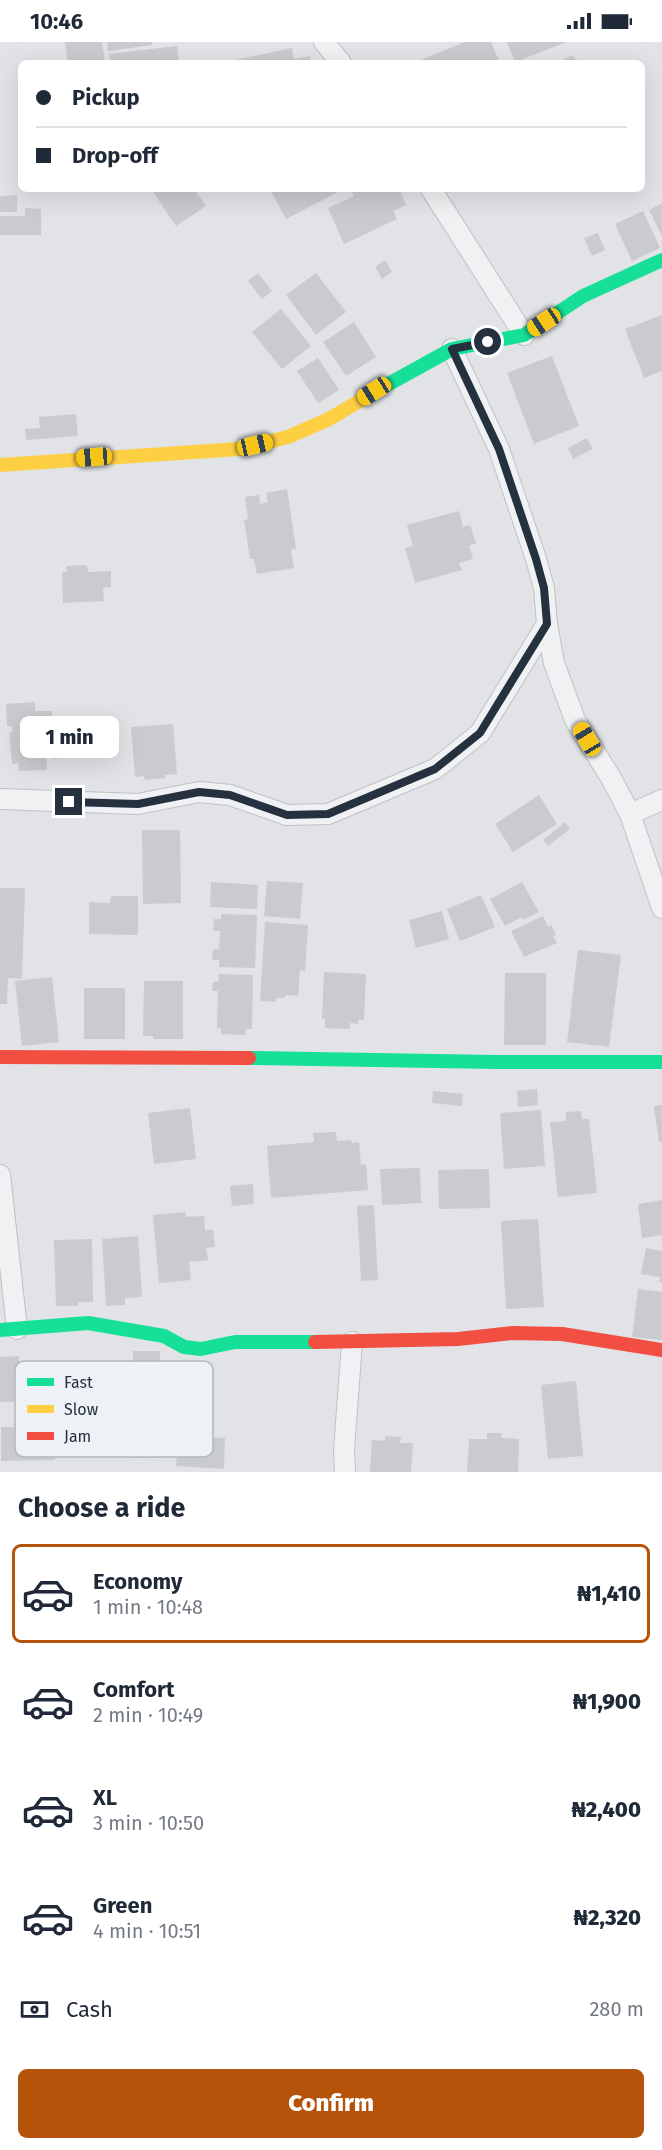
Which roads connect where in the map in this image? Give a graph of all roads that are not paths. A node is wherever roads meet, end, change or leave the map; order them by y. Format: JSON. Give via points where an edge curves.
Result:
{"nodes":[{"id":1,"x":324,"y":42,"type":"edge"},
{"id":2,"x":339,"y":60,"type":"edge"},
{"id":3,"x":432,"y":192,"type":"edge"},
{"id":4,"x":662,"y":260,"type":"edge"},
{"id":5,"x":524,"y":335,"type":"junction"},
{"id":6,"x":452,"y":349,"type":"junction"},
{"id":7,"x":0,"y":465,"type":"edge"},
{"id":8,"x":547,"y":624,"type":"junction"},
{"id":9,"x":0,"y":799,"type":"edge"},
{"id":10,"x":662,"y":800,"type":"edge"},
{"id":11,"x":630,"y":814,"type":"junction"},
{"id":12,"x":662,"y":908,"type":"edge"},
{"id":13,"x":0,"y":1057,"type":"edge"},
{"id":14,"x":662,"y":1062,"type":"edge"},
{"id":15,"x":0,"y":1175,"type":"edge"},
{"id":16,"x":9,"y":1330,"type":"edge"},
{"id":17,"x":352,"y":1342,"type":"junction"},
{"id":18,"x":662,"y":1350,"type":"edge"},
{"id":19,"x":345,"y":1472,"type":"edge"}],
"edges":[{"from":1,"to":2,"type":"street"},
{"from":3,"to":5,"type":"street"},
{"from":4,"to":5,"type":"street","via":[[583,296]]},
{"from":5,"to":6,"type":"street"},
{"from":6,"to":7,"type":"street","via":[[288,438],[239,449]]},
{"from":6,"to":8,"type":"street","via":[[499,449],[539,569]]},
{"from":8,"to":9,"type":"street","via":[[480,733],[435,769],[328,814],[287,815],[230,795],[199,792],[138,804]]},
{"from":8,"to":11,"type":"street","via":[[554,663],[575,720]]},
{"from":10,"to":11,"type":"street"},
{"from":11,"to":12,"type":"street"},
{"from":13,"to":14,"type":"street"},
{"from":15,"to":16,"type":"street"},
{"from":16,"to":17,"type":"street","via":[[88,1323],[164,1336],[184,1347],[201,1349],[235,1342]]},
{"from":17,"to":18,"type":"street","via":[[562,1334]]},
{"from":17,"to":19,"type":"street"}]}
